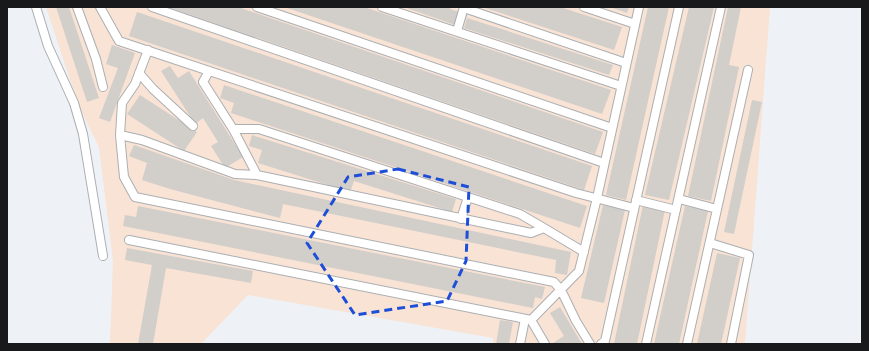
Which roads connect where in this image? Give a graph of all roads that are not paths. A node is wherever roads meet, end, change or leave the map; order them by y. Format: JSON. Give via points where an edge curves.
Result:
{"nodes":[{"id":1,"x":36,"y":7,"type":"edge"},
{"id":2,"x":77,"y":7,"type":"edge"},
{"id":3,"x":100,"y":7,"type":"edge"},
{"id":4,"x":152,"y":7,"type":"edge"},
{"id":5,"x":257,"y":7,"type":"edge"},
{"id":6,"x":382,"y":7,"type":"edge"},
{"id":7,"x":584,"y":7,"type":"edge"},
{"id":8,"x":639,"y":7,"type":"edge"},
{"id":9,"x":679,"y":7,"type":"edge"},
{"id":10,"x":721,"y":7,"type":"edge"},
{"id":11,"x":464,"y":8,"type":"edge"},
{"id":12,"x":635,"y":24,"type":"junction"},
{"id":13,"x":457,"y":32,"type":"junction"},
{"id":14,"x":148,"y":50,"type":"junction"},
{"id":15,"x":626,"y":63,"type":"junction"},
{"id":16,"x":748,"y":70,"type":"dead end"},
{"id":17,"x":209,"y":71,"type":"junction"},
{"id":18,"x":139,"y":73,"type":"junction"},
{"id":19,"x":621,"y":86,"type":"junction"},
{"id":20,"x":103,"y":87,"type":"dead end"},
{"id":21,"x":193,"y":126,"type":"dead end"},
{"id":22,"x":612,"y":128,"type":"junction"},
{"id":23,"x":233,"y":129,"type":"junction"},
{"id":24,"x":120,"y":135,"type":"junction"},
{"id":25,"x":604,"y":162,"type":"junction"},
{"id":26,"x":257,"y":175,"type":"junction"},
{"id":27,"x":468,"y":197,"type":"junction"},
{"id":28,"x":597,"y":198,"type":"junction"},
{"id":29,"x":678,"y":199,"type":"junction"},
{"id":30,"x":635,"y":204,"type":"junction"},
{"id":31,"x":676,"y":210,"type":"junction"},
{"id":32,"x":717,"y":210,"type":"junction"},
{"id":33,"x":461,"y":219,"type":"junction"},
{"id":34,"x":544,"y":228,"type":"junction"},
{"id":35,"x":129,"y":240,"type":"dead end"},
{"id":36,"x":710,"y":243,"type":"junction"},
{"id":37,"x":584,"y":252,"type":"junction"},
{"id":38,"x":103,"y":256,"type":"dead end"},
{"id":39,"x":561,"y":290,"type":"junction"},
{"id":40,"x":528,"y":320,"type":"junction"},
{"id":41,"x":520,"y":344,"type":"edge"},
{"id":42,"x":545,"y":344,"type":"edge"},
{"id":43,"x":590,"y":344,"type":"edge"},
{"id":44,"x":601,"y":344,"type":"edge"},
{"id":45,"x":646,"y":344,"type":"edge"},
{"id":46,"x":687,"y":344,"type":"edge"},
{"id":47,"x":730,"y":344,"type":"edge"}],
"edges":[{"from":1,"to":38,"type":"lane","via":[[48,46],[74,103],[83,134]]},
{"from":2,"to":20,"type":"lane","via":[[96,58]]},
{"from":3,"to":14,"type":"lane","via":[[119,41]]},
{"from":4,"to":25,"type":"lane"},
{"from":5,"to":22,"type":"lane"},
{"from":6,"to":13,"type":"lane"},
{"from":7,"to":12,"type":"lane"},
{"from":8,"to":12,"type":"lane"},
{"from":9,"to":30,"type":"lane"},
{"from":10,"to":29,"type":"lane"},
{"from":11,"to":13,"type":"lane"},
{"from":11,"to":15,"type":"lane"},
{"from":12,"to":15,"type":"lane"},
{"from":13,"to":19,"type":"lane"},
{"from":14,"to":17,"type":"lane"},
{"from":14,"to":18,"type":"lane"},
{"from":15,"to":19,"type":"lane"},
{"from":16,"to":32,"type":"lane"},
{"from":17,"to":23,"type":"lane","via":[[203,82]]},
{"from":17,"to":28,"type":"lane"},
{"from":18,"to":21,"type":"lane"},
{"from":18,"to":24,"type":"lane","via":[[122,103]]},
{"from":19,"to":22,"type":"lane"},
{"from":22,"to":25,"type":"lane"},
{"from":23,"to":26,"type":"lane"},
{"from":23,"to":27,"type":"lane","via":[[259,129]]},
{"from":24,"to":26,"type":"lane","via":[[142,140],[235,174]]},
{"from":24,"to":39,"type":"lane","via":[[124,177],[135,197],[554,282]]},
{"from":25,"to":28,"type":"lane"},
{"from":26,"to":33,"type":"lane"},
{"from":27,"to":33,"type":"lane"},
{"from":27,"to":34,"type":"lane","via":[[520,214]]},
{"from":28,"to":30,"type":"lane"},
{"from":28,"to":37,"type":"lane"},
{"from":29,"to":31,"type":"lane"},
{"from":29,"to":32,"type":"lane"},
{"from":30,"to":31,"type":"lane"},
{"from":30,"to":44,"type":"lane","via":[[605,340]]},
{"from":31,"to":45,"type":"lane"},
{"from":32,"to":36,"type":"lane"},
{"from":33,"to":34,"type":"lane","via":[[531,233]]},
{"from":34,"to":37,"type":"lane"},
{"from":35,"to":40,"type":"lane"},
{"from":36,"to":46,"type":"lane"},
{"from":36,"to":47,"type":"lane","via":[[749,255]]},
{"from":37,"to":39,"type":"lane","via":[[579,271]]},
{"from":39,"to":40,"type":"lane"},
{"from":39,"to":43,"type":"lane"},
{"from":40,"to":41,"type":"lane"},
{"from":40,"to":42,"type":"lane"}]}
